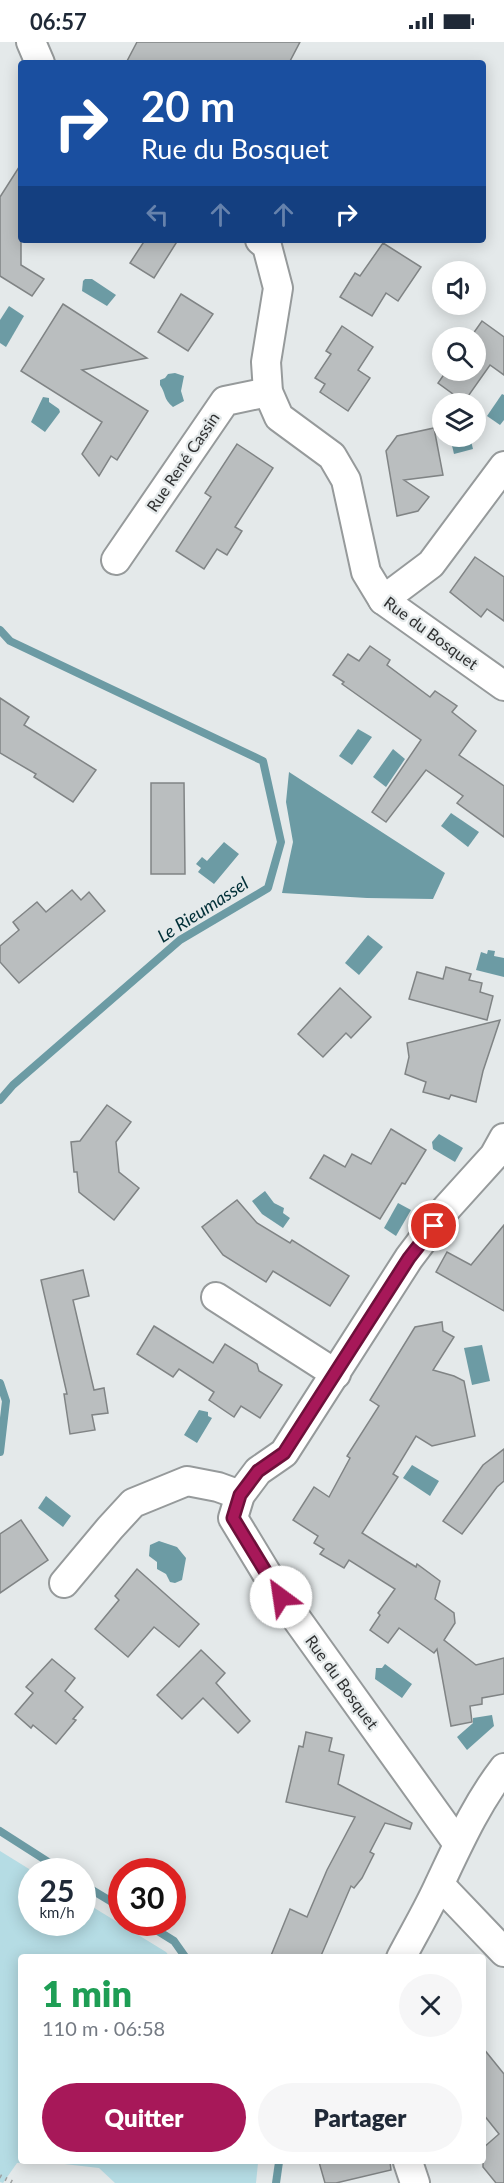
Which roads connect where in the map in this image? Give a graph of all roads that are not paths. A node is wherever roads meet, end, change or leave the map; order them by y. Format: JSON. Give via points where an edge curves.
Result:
{"nodes":[{"id":1,"x":31,"y":42,"type":"edge"},
{"id":2,"x":39,"y":60,"type":"edge"},
{"id":3,"x":264,"y":243,"type":"edge"},
{"id":4,"x":268,"y":392,"type":"junction"},
{"id":5,"x":504,"y":466,"type":"edge"},
{"id":6,"x":116,"y":560,"type":"dead end"},
{"id":7,"x":383,"y":600,"type":"junction"},
{"id":8,"x":504,"y":686,"type":"edge"},
{"id":9,"x":504,"y":1138,"type":"edge"},
{"id":10,"x":216,"y":1297,"type":"dead end"},
{"id":11,"x":336,"y":1374,"type":"junction"},
{"id":12,"x":240,"y":1495,"type":"junction"},
{"id":13,"x":64,"y":1583,"type":"dead end"},
{"id":14,"x":504,"y":1768,"type":"edge"},
{"id":15,"x":458,"y":1844,"type":"junction"},
{"id":16,"x":440,"y":1885,"type":"junction"},
{"id":17,"x":504,"y":1952,"type":"edge"},
{"id":18,"x":403,"y":1954,"type":"edge"},
{"id":19,"x":409,"y":2164,"type":"edge"},
{"id":20,"x":416,"y":2183,"type":"edge"}],
"edges":[{"from":1,"to":2,"type":"street"},
{"from":3,"to":4,"type":"street","via":[[278,288],[266,362]]},
{"from":4,"to":6,"type":"street","name":"Rue René Cassin","via":[[225,401]]},
{"from":4,"to":7,"type":"street","name":"Rue du Bosquet","via":[[279,417],[332,456],[346,480],[366,572]]},
{"from":5,"to":7,"type":"street","via":[[431,564]]},
{"from":7,"to":8,"type":"street","name":"Rue du Bosquet"},
{"from":9,"to":11,"type":"street","name":"Rue du Bosquet","via":[[494,1156],[409,1258]]},
{"from":10,"to":11,"type":"street"},
{"from":11,"to":12,"type":"street","name":"Rue du Bosquet","via":[[284,1453],[258,1471]]},
{"from":12,"to":13,"type":"street","via":[[188,1481],[133,1503]]},
{"from":12,"to":15,"type":"street","name":"Rue du Bosquet","via":[[233,1518],[281,1597]]},
{"from":14,"to":15,"type":"street"},
{"from":15,"to":16,"type":"street"},
{"from":16,"to":17,"type":"street"},
{"from":16,"to":18,"type":"street"},
{"from":19,"to":20,"type":"street"}]}
